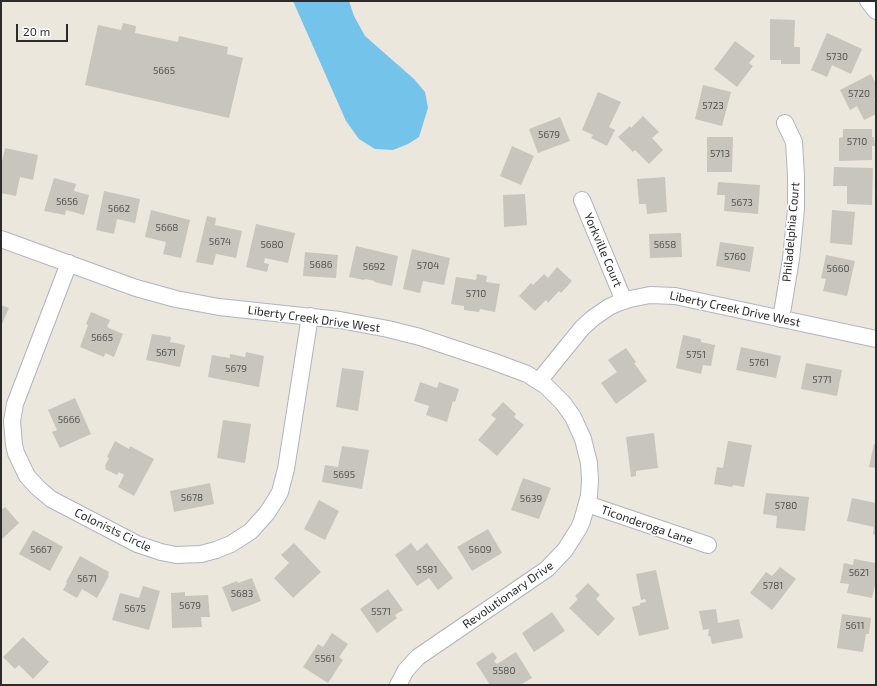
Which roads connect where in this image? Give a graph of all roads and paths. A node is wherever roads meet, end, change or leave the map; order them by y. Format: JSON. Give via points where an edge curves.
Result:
{"nodes":[{"id":1,"x":868,"y":1,"type":"edge"},
{"id":2,"x":876,"y":11,"type":"edge"},
{"id":3,"x":785,"y":123,"type":"dead end"},
{"id":4,"x":582,"y":200,"type":"dead end"},
{"id":5,"x":1,"y":239,"type":"edge"},
{"id":6,"x":69,"y":263,"type":"junction"},
{"id":7,"x":624,"y":301,"type":"junction"},
{"id":8,"x":310,"y":316,"type":"junction"},
{"id":9,"x":781,"y":319,"type":"junction"},
{"id":10,"x":876,"y":340,"type":"edge"},
{"id":11,"x":539,"y":381,"type":"junction"},
{"id":12,"x":587,"y":504,"type":"junction"},
{"id":13,"x":708,"y":545,"type":"dead end"},
{"id":14,"x":398,"y":685,"type":"edge"}],
"edges":[{"from":1,"to":2,"type":"street"},
{"from":3,"to":9,"type":"street","name":"Philadelphia Court","via":[[794,142],[796,196],[791,259]]},
{"from":4,"to":7,"type":"street","name":"Yorkville Court"},
{"from":5,"to":6,"type":"street","name":"Liberty Creek Drive West"},
{"from":6,"to":8,"type":"street","name":"Liberty Creek Drive West","via":[[136,288],[181,300],[219,307]]},
{"from":6,"to":8,"type":"street","name":"Colonists Circle","via":[[15,404],[12,421],[16,453],[27,476],[51,498],[137,544],[161,552],[176,555],[196,554],[228,546],[251,531],[268,513],[280,492],[286,469]]},
{"from":7,"to":9,"type":"street","name":"Liberty Creek Drive West","via":[[650,295],[675,296]]},
{"from":7,"to":11,"type":"street","name":"Liberty Creek Drive West","via":[[609,307],[582,328]]},
{"from":8,"to":11,"type":"street","name":"Liberty Creek Drive West","via":[[365,324],[420,337],[514,369]]},
{"from":9,"to":10,"type":"street","name":"Liberty Creek Drive West"},
{"from":11,"to":12,"type":"street","name":"Revolutionary Drive","via":[[563,403],[583,439],[590,471]]},
{"from":12,"to":13,"type":"street","name":"Ticonderoga Lane"},
{"from":12,"to":14,"type":"street","name":"Revolutionary Drive","via":[[579,528],[560,557],[547,569],[418,657],[406,670]]}]}
